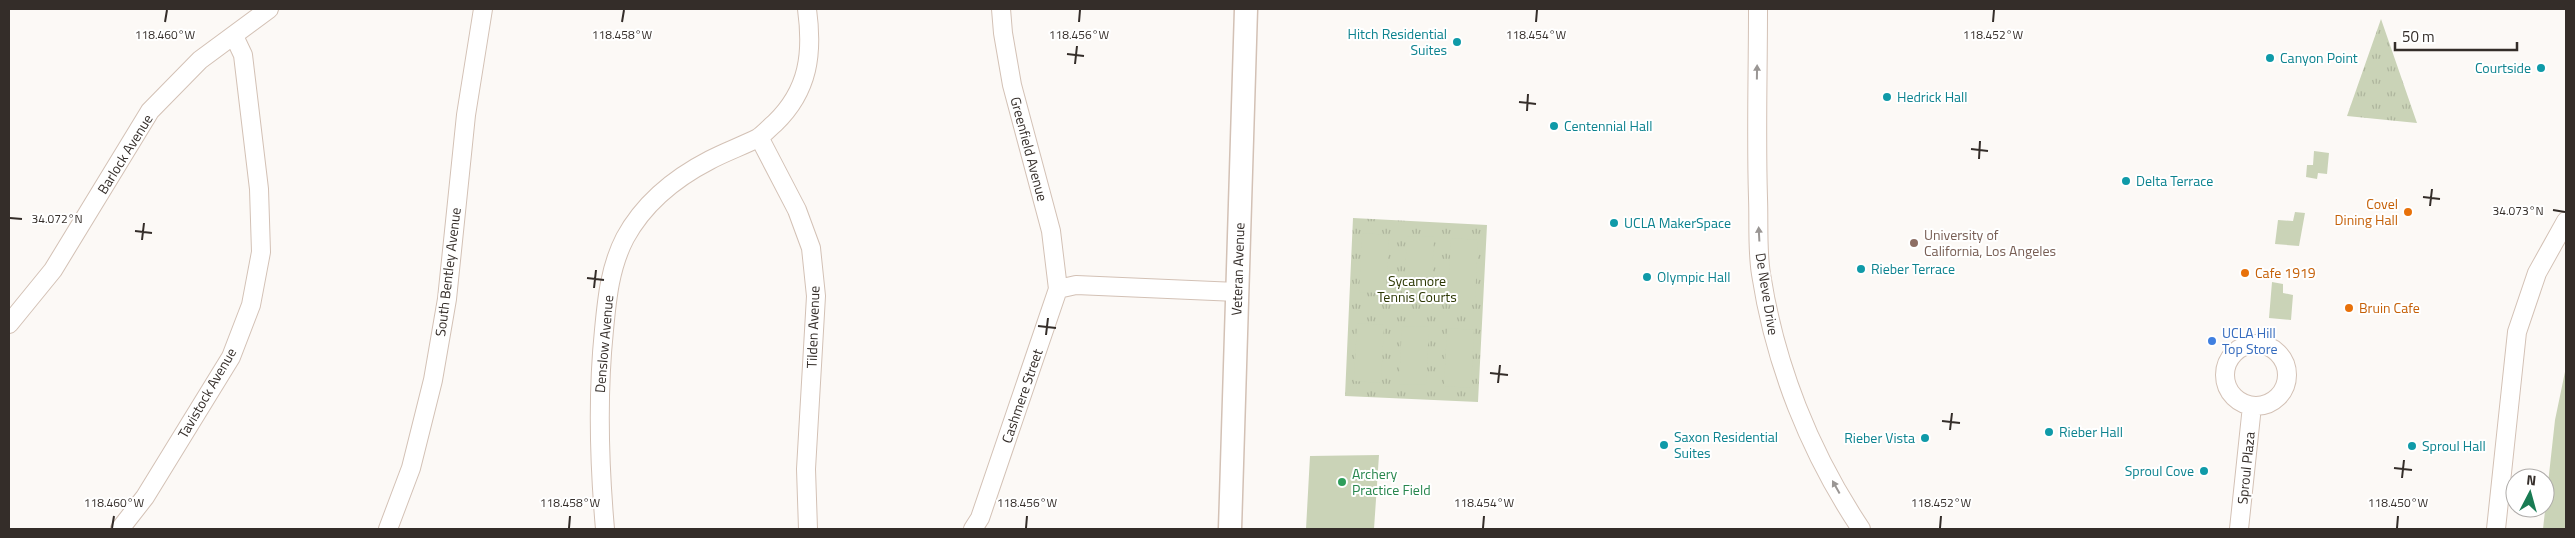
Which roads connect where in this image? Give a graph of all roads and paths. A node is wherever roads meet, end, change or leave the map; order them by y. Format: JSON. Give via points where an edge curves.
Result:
{"nodes":[{"id":1,"x":269,"y":9,"type":"edge"},
{"id":2,"x":482,"y":9,"type":"edge"},
{"id":3,"x":807,"y":9,"type":"edge"},
{"id":4,"x":1001,"y":9,"type":"edge"},
{"id":5,"x":1246,"y":9,"type":"edge"},
{"id":6,"x":1758,"y":9,"type":"edge"},
{"id":7,"x":234,"y":36,"type":"junction"},
{"id":8,"x":759,"y":137,"type":"junction"},
{"id":9,"x":2566,"y":221,"type":"edge"},
{"id":10,"x":1058,"y":289,"type":"junction"},
{"id":11,"x":1237,"y":292,"type":"junction"},
{"id":12,"x":9,"y":324,"type":"edge"},
{"id":13,"x":2252,"y":406,"type":"dead end"},
{"id":14,"x":120,"y":529,"type":"edge"},
{"id":15,"x":388,"y":529,"type":"edge"},
{"id":16,"x":605,"y":529,"type":"edge"},
{"id":17,"x":808,"y":529,"type":"edge"},
{"id":18,"x":973,"y":529,"type":"edge"},
{"id":19,"x":1230,"y":529,"type":"edge"},
{"id":20,"x":1861,"y":529,"type":"edge"},
{"id":21,"x":2239,"y":529,"type":"edge"},
{"id":22,"x":2496,"y":529,"type":"edge"}],
"edges":[{"from":1,"to":7,"type":"street","name":"Barlock Avenue"},
{"from":2,"to":15,"type":"street","name":"South Bentley Avenue","via":[[466,114],[447,299],[433,380],[411,468]]},
{"from":3,"to":8,"type":"street","name":"Denslow Avenue","via":[[811,40],[806,77],[786,112]]},
{"from":4,"to":10,"type":"street","name":"Greenfield Avenue","via":[[1012,85],[1052,231]]},
{"from":5,"to":11,"type":"street","name":"Veteran Avenue"},
{"from":20,"to":6,"type":"street","name":"De Neve Drive","one_way":true,"via":[[1816,453],[1785,374],[1770,322],[1761,272],[1758,219]]},
{"from":7,"to":12,"type":"street","name":"Barlock Avenue","via":[[200,60],[150,111],[53,270]]},
{"from":7,"to":14,"type":"street","name":"Tavistock Avenue","via":[[244,55],[259,189],[261,252],[251,305],[231,357],[145,497]]},
{"from":8,"to":16,"type":"street","name":"Denslow Avenue","via":[[683,175],[650,202],[625,239],[608,289],[599,382],[598,457]]},
{"from":8,"to":17,"type":"street","name":"Tilden Avenue","via":[[797,210],[811,248],[816,296],[806,469]]},
{"from":9,"to":22,"type":"street","via":[[2537,273],[2517,332]]},
{"from":10,"to":11,"type":"street","via":[[1076,285]]},
{"from":10,"to":18,"type":"street","name":"Cashmere Street","via":[[980,518]]},
{"from":11,"to":19,"type":"street","name":"Veteran Avenue"},
{"from":13,"to":21,"type":"street","name":"Sproul Plaza"}]}
